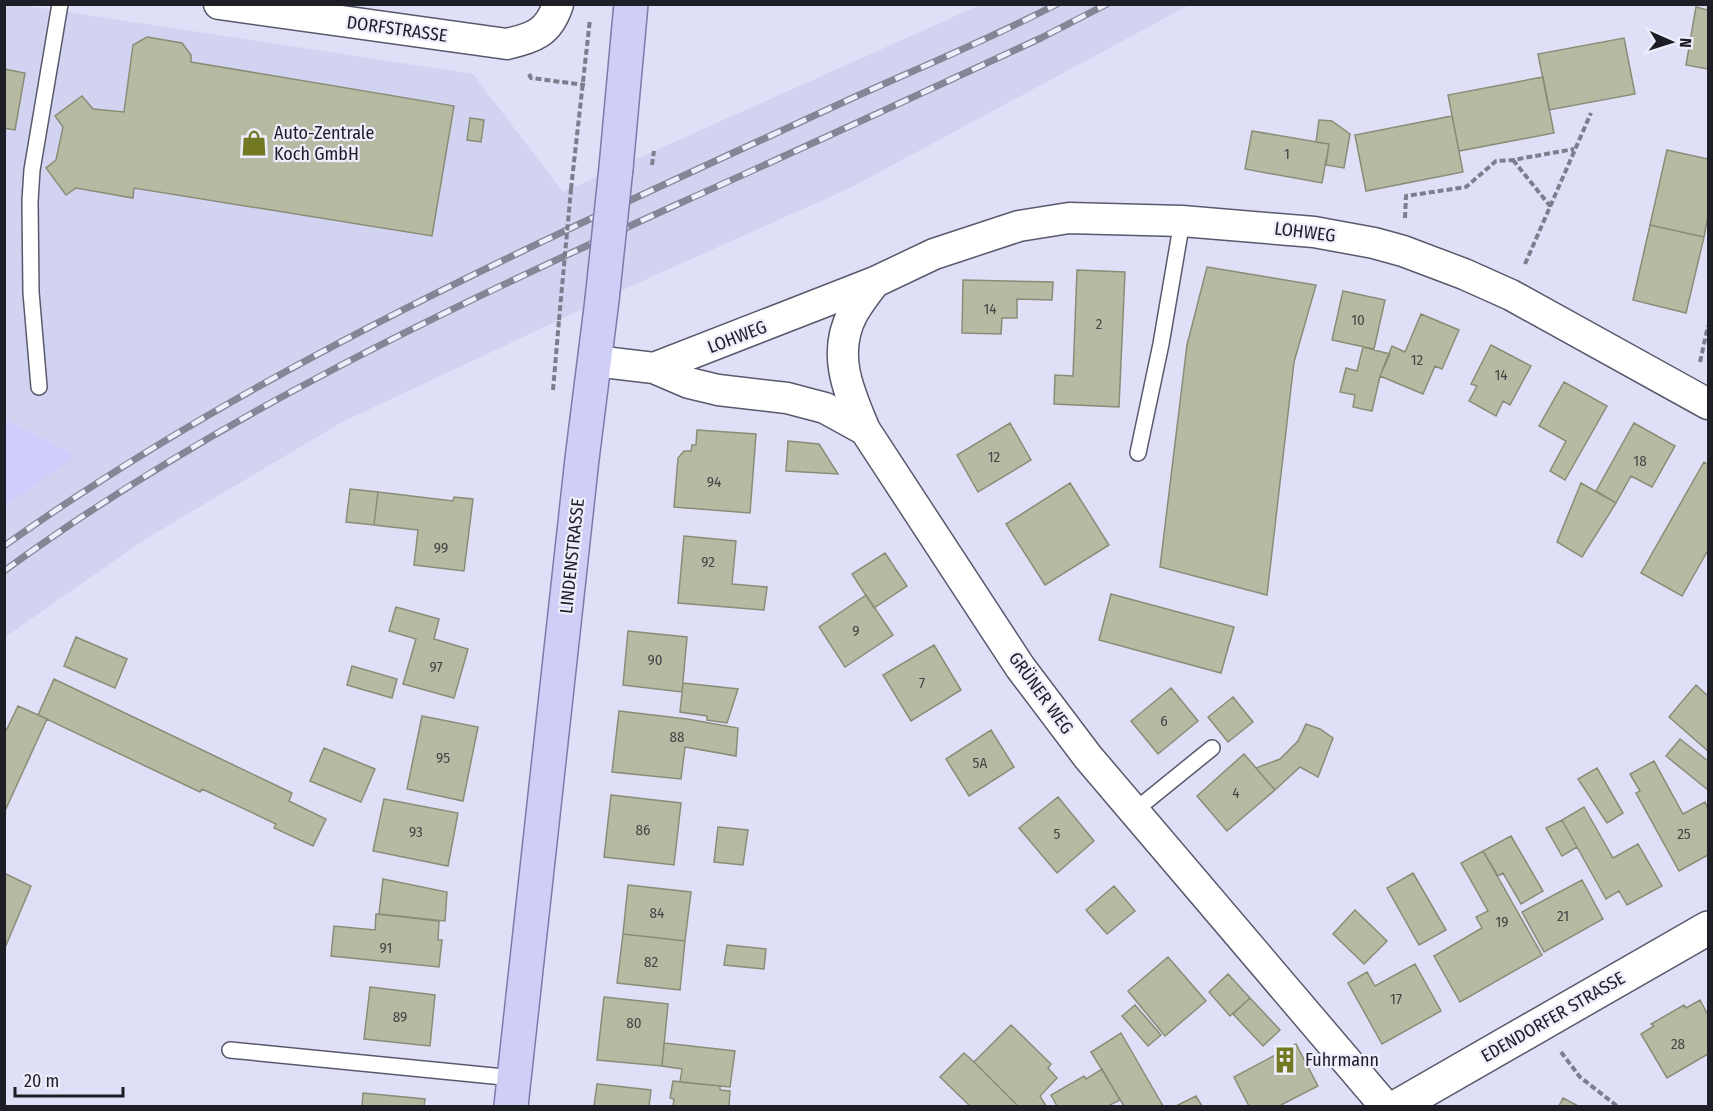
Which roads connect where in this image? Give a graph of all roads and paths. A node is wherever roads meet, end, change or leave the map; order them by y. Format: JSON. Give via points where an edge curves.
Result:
{"nodes":[{"id":1,"x":60,"y":4,"type":"edge"},
{"id":2,"x":219,"y":4,"type":"edge"},
{"id":3,"x":558,"y":4,"type":"edge"},
{"id":4,"x":631,"y":4,"type":"edge"},
{"id":5,"x":591,"y":16,"type":"dead end"},
{"id":6,"x":531,"y":78,"type":"dead end"},
{"id":7,"x":574,"y":84,"type":"dead end"},
{"id":8,"x":1591,"y":113,"type":"dead end"},
{"id":9,"x":1574,"y":149,"type":"junction"},
{"id":10,"x":1513,"y":160,"type":"junction"},
{"id":11,"x":1550,"y":206,"type":"junction"},
{"id":12,"x":1182,"y":221,"type":"junction"},
{"id":13,"x":1403,"y":251,"type":"junction"},
{"id":14,"x":874,"y":282,"type":"junction"},
{"id":15,"x":1511,"y":295,"type":"junction"},
{"id":16,"x":559,"y":320,"type":"dead end"},
{"id":17,"x":595,"y":361,"type":"junction"},
{"id":18,"x":654,"y":369,"type":"junction"},
{"id":19,"x":39,"y":387,"type":"dead end"},
{"id":20,"x":1708,"y":404,"type":"edge"},
{"id":21,"x":865,"y":430,"type":"junction"},
{"id":22,"x":1138,"y":453,"type":"dead end"},
{"id":23,"x":1212,"y":748,"type":"dead end"},
{"id":24,"x":1134,"y":812,"type":"junction"},
{"id":25,"x":1708,"y":928,"type":"edge"},
{"id":26,"x":1540,"y":1025,"type":"junction"},
{"id":27,"x":230,"y":1050,"type":"dead end"},
{"id":28,"x":513,"y":1092,"type":"edge"},
{"id":29,"x":1385,"y":1107,"type":"edge"},
{"id":30,"x":1398,"y":1107,"type":"edge"},
{"id":31,"x":1617,"y":1107,"type":"edge"}],
"edges":[{"from":1,"to":19,"type":"lane","via":[[30,201],[31,292]]},
{"from":2,"to":3,"type":"street","name":"DORFSTRASSE","via":[[507,44],[532,38],[546,26]]},
{"from":4,"to":17,"type":"main road","name":"LINDENSTRASSE","bridge":true},
{"from":5,"to":16,"type":"path","bridge":true},
{"from":6,"to":7,"type":"path"},
{"from":8,"to":9,"type":"path"},
{"from":9,"to":10,"type":"path"},
{"from":9,"to":11,"type":"path"},
{"from":10,"to":11,"type":"path"},
{"from":10,"to":13,"type":"path","via":[[1496,161],[1466,187],[1406,196]]},
{"from":11,"to":15,"type":"path"},
{"from":12,"to":13,"type":"street","name":"LOHWEG","via":[[1314,232]]},
{"from":12,"to":14,"type":"street","name":"LOHWEG","via":[[1040,221],[973,239]]},
{"from":12,"to":22,"type":"lane"},
{"from":13,"to":15,"type":"street","name":"LOHWEG"},
{"from":14,"to":18,"type":"street","name":"LOHWEG"},
{"from":14,"to":21,"type":"street","via":[[847,326],[842,352],[847,389]]},
{"from":15,"to":20,"type":"street","name":"LOHWEG"},
{"from":17,"to":18,"type":"street","name":"LOHWEG"},
{"from":17,"to":28,"type":"main road","name":"LINDENSTRASSE"},
{"from":18,"to":21,"type":"street","name":"GRÜNER WEG","via":[[718,390],[825,408]]},
{"from":21,"to":24,"type":"street","name":"GRÜNER WEG","via":[[1020,667]]},
{"from":23,"to":24,"type":"lane"},
{"from":24,"to":29,"type":"street","name":"GRÜNER WEG"},
{"from":25,"to":26,"type":"street","name":"EDENDORFER STRASSE"},
{"from":26,"to":30,"type":"street","name":"EDENDORFER STRASSE"},
{"from":26,"to":31,"type":"path","via":[[1580,1077]]},
{"from":27,"to":28,"type":"lane"}]}
